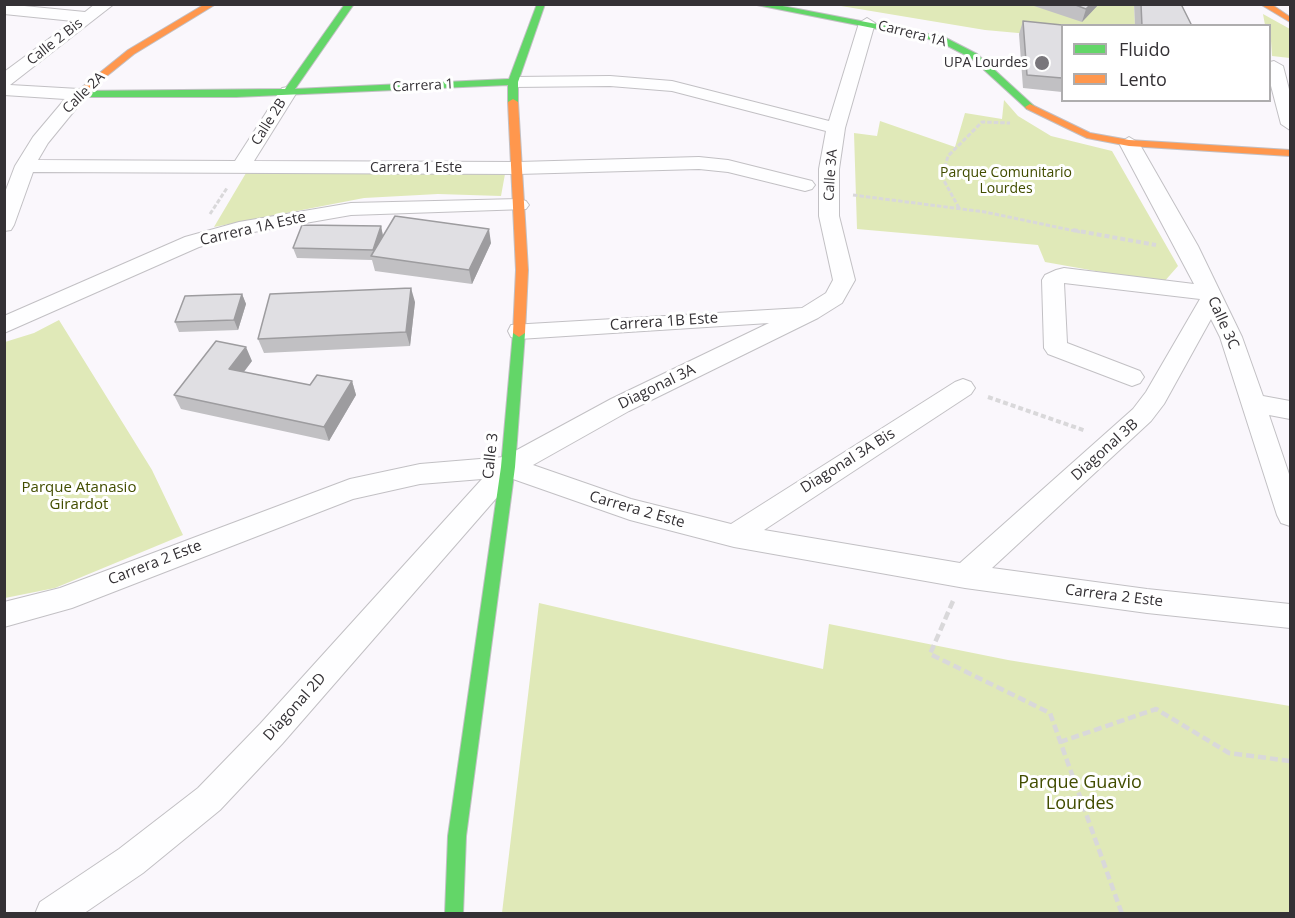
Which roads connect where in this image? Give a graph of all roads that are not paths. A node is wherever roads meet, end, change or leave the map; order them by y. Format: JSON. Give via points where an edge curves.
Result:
{"nodes":[{"id":1,"x":106,"y":4,"type":"edge"},
{"id":2,"x":212,"y":4,"type":"edge"},
{"id":3,"x":350,"y":4,"type":"edge"},
{"id":4,"x":541,"y":4,"type":"edge"},
{"id":5,"x":756,"y":4,"type":"edge"},
{"id":6,"x":1264,"y":4,"type":"edge"},
{"id":7,"x":4,"y":9,"type":"edge"},
{"id":8,"x":87,"y":17,"type":"junction"},
{"id":9,"x":1290,"y":21,"type":"edge"},
{"id":10,"x":867,"y":23,"type":"junction"},
{"id":11,"x":1278,"y":67,"type":"edge"},
{"id":12,"x":4,"y":81,"type":"edge"},
{"id":13,"x":513,"y":82,"type":"junction"},
{"id":14,"x":4,"y":90,"type":"edge"},
{"id":15,"x":288,"y":92,"type":"junction"},
{"id":16,"x":79,"y":94,"type":"junction"},
{"id":17,"x":1290,"y":124,"type":"edge"},
{"id":18,"x":836,"y":128,"type":"junction"},
{"id":19,"x":1129,"y":143,"type":"junction"},
{"id":20,"x":1290,"y":153,"type":"edge"},
{"id":21,"x":25,"y":166,"type":"junction"},
{"id":22,"x":241,"y":167,"type":"junction"},
{"id":23,"x":518,"y":168,"type":"junction"},
{"id":24,"x":805,"y":185,"type":"dead end"},
{"id":25,"x":519,"y":205,"type":"junction"},
{"id":26,"x":4,"y":225,"type":"edge"},
{"id":27,"x":1211,"y":295,"type":"junction"},
{"id":28,"x":810,"y":313,"type":"junction"},
{"id":29,"x":4,"y":325,"type":"edge"},
{"id":30,"x":519,"y":331,"type":"junction"},
{"id":31,"x":1132,"y":377,"type":"dead end"},
{"id":32,"x":963,"y":388,"type":"road end"},
{"id":33,"x":1255,"y":404,"type":"junction"},
{"id":34,"x":1290,"y":410,"type":"edge"},
{"id":35,"x":508,"y":468,"type":"junction"},
{"id":36,"x":1290,"y":515,"type":"edge"},
{"id":37,"x":734,"y":536,"type":"junction"},
{"id":38,"x":965,"y":576,"type":"junction"},
{"id":39,"x":4,"y":615,"type":"edge"},
{"id":40,"x":1290,"y":616,"type":"edge"},
{"id":41,"x":52,"y":914,"type":"edge"},
{"id":42,"x":454,"y":914,"type":"edge"}],
"edges":[{"from":1,"to":8,"type":"street","name":"Calle 2 Bis"},
{"from":2,"to":16,"type":"street","name":"Calle 2A","via":[[131,52]]},
{"from":3,"to":15,"type":"street","name":"Calle 2B"},
{"from":4,"to":13,"type":"street","name":"Calle 3"},
{"from":5,"to":10,"type":"street","name":"Carrera 1A"},
{"from":6,"to":9,"type":"street"},
{"from":7,"to":8,"type":"street"},
{"from":8,"to":12,"type":"street","name":"Calle 2 Bis"},
{"from":10,"to":18,"type":"street","name":"Calle 3A"},
{"from":10,"to":19,"type":"street","name":"Carrera 1A","via":[[927,35],[964,50],[1025,104],[1059,124],[1087,135]]},
{"from":11,"to":17,"type":"street"},
{"from":13,"to":15,"type":"street","name":"Carrera 1"},
{"from":13,"to":18,"type":"street","name":"Carrera 1","via":[[610,81],[672,86]]},
{"from":13,"to":23,"type":"street","name":"Calle 3"},
{"from":14,"to":16,"type":"street","name":"Carrera 1"},
{"from":15,"to":16,"type":"street","name":"Carrera 1"},
{"from":15,"to":22,"type":"street","name":"Calle 2B"},
{"from":16,"to":21,"type":"street","name":"Calle 2A"},
{"from":18,"to":28,"type":"street","name":"Calle 3A","via":[[828,191],[833,240],[844,280],[834,298]]},
{"from":19,"to":20,"type":"street","name":"Carrera 1A"},
{"from":19,"to":27,"type":"street","name":"Calle 3C"},
{"from":21,"to":22,"type":"street","name":"Carrera 1 Este"},
{"from":21,"to":26,"type":"street","name":"Calle 2A"},
{"from":22,"to":23,"type":"street","name":"Carrera 1 Este"},
{"from":23,"to":24,"type":"street","name":"Carrera 1 Este","via":[[699,163]]},
{"from":23,"to":25,"type":"street","name":"Calle 3"},
{"from":25,"to":29,"type":"street","name":"Carrera 1A Este","via":[[351,209],[246,227],[192,243]]},
{"from":25,"to":30,"type":"street","name":"Calle 3"},
{"from":27,"to":31,"type":"street","via":[[1064,275],[1053,280],[1056,348]]},
{"from":27,"to":33,"type":"street","name":"Calle 3C"},
{"from":27,"to":38,"type":"street","name":"Diagonal 3B","via":[[1142,416]]},
{"from":28,"to":30,"type":"street","name":"Carrera 1B Este"},
{"from":28,"to":35,"type":"street","name":"Diagonal 3A","via":[[620,405]]},
{"from":30,"to":35,"type":"street","name":"Calle 3"},
{"from":32,"to":37,"type":"street","name":"Diagonal 3A Bis"},
{"from":33,"to":34,"type":"street"},
{"from":33,"to":36,"type":"street","name":"Calle 3C"},
{"from":35,"to":37,"type":"street","name":"Carrera 2 Este","via":[[611,504]]},
{"from":35,"to":39,"type":"street","name":"Carrera 2 Este","via":[[420,474],[350,489],[62,599]]},
{"from":35,"to":41,"type":"street","name":"Diagonal 2D","via":[[217,791],[131,861]]},
{"from":35,"to":42,"type":"street","name":"Calle 3","via":[[457,836]]},
{"from":37,"to":38,"type":"street","name":"Carrera 2 Este"},
{"from":38,"to":40,"type":"street","name":"Carrera 2 Este"}]}
